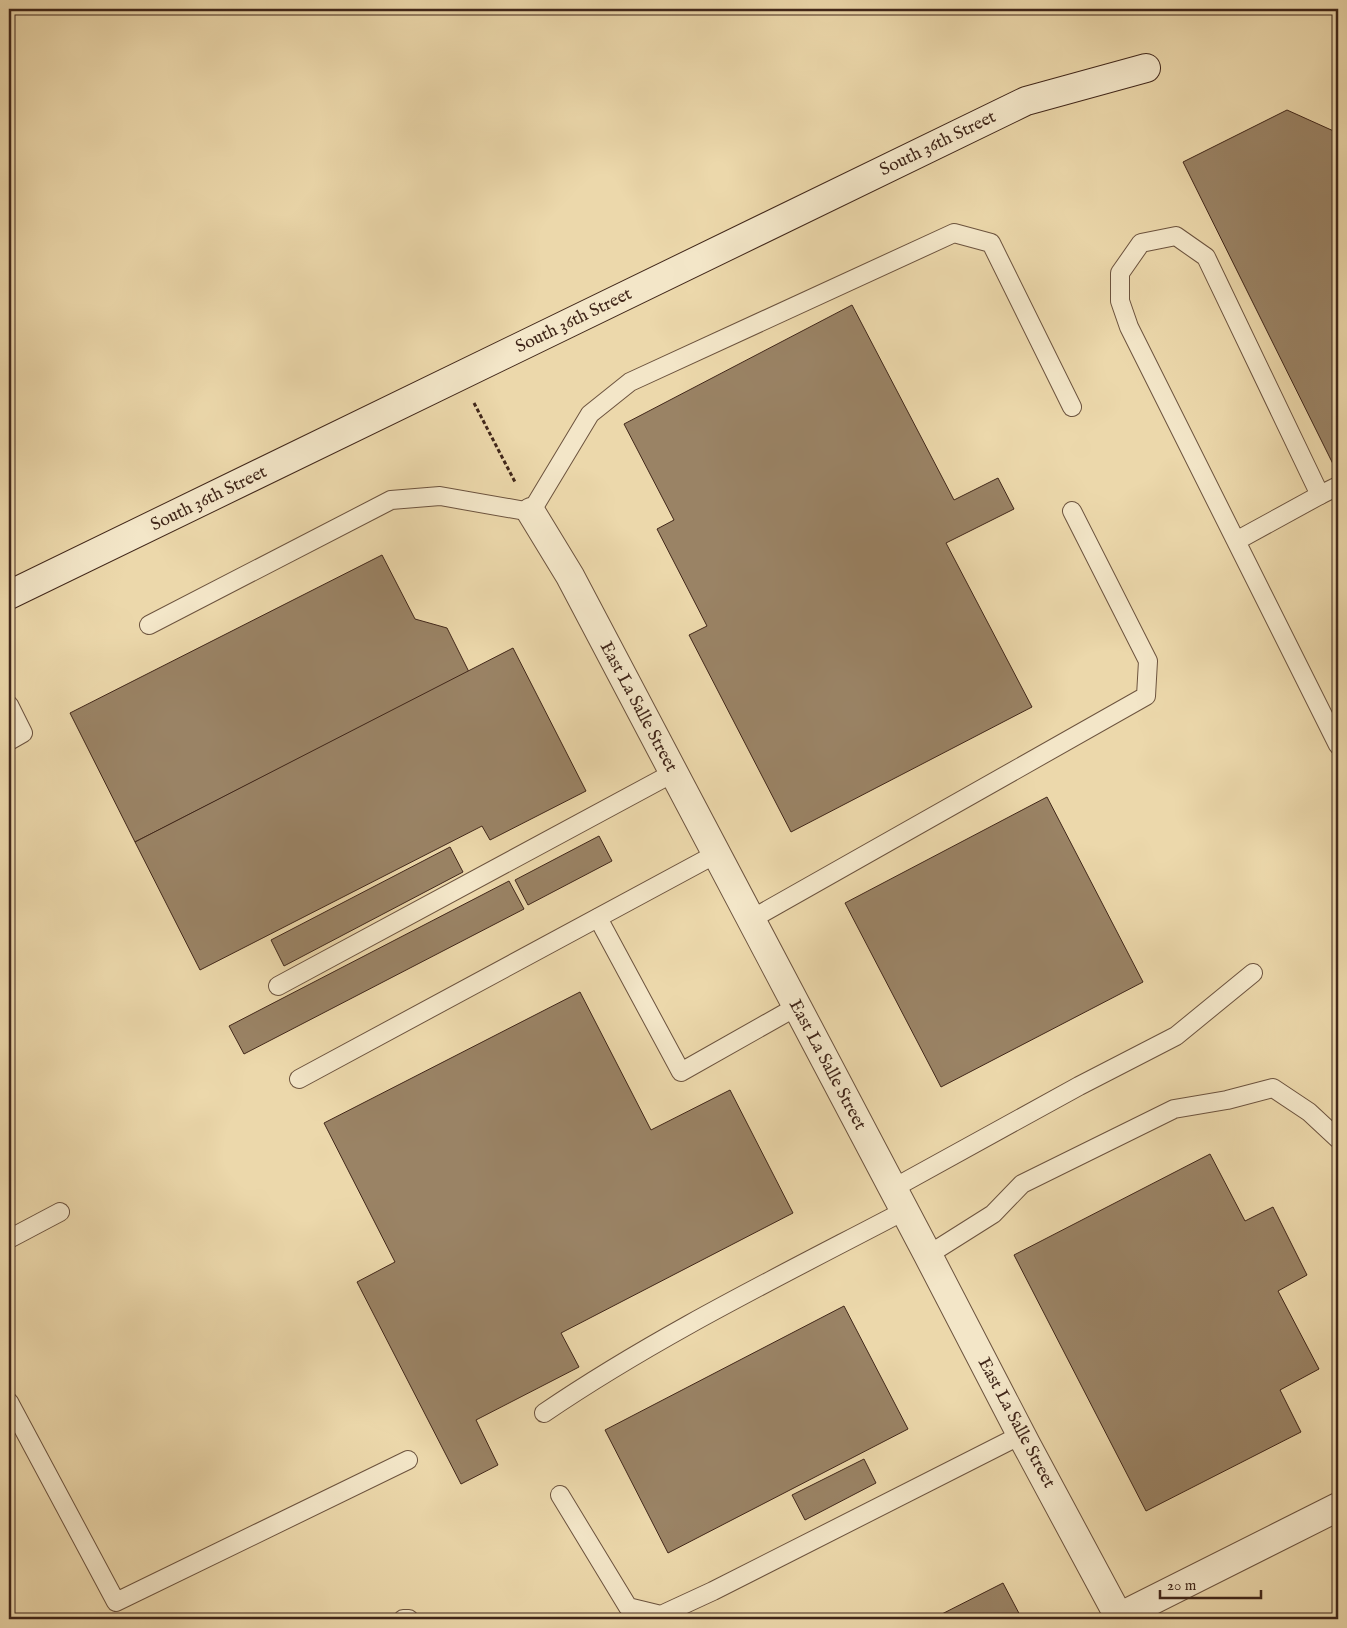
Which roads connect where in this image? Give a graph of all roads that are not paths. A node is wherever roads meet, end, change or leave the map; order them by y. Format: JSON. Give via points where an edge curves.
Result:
{"nodes":[{"id":1,"x":1146,"y":68,"type":"dead end"},
{"id":2,"x":1072,"y":408,"type":"dead end"},
{"id":3,"x":1338,"y":486,"type":"edge"},
{"id":4,"x":1320,"y":495,"type":"junction"},
{"id":5,"x":1072,"y":511,"type":"dead end"},
{"id":6,"x":531,"y":512,"type":"junction"},
{"id":7,"x":1236,"y":540,"type":"junction"},
{"id":8,"x":9,"y":596,"type":"edge"},
{"id":9,"x":148,"y":625,"type":"dead end"},
{"id":10,"x":9,"y":705,"type":"edge"},
{"id":11,"x":9,"y":740,"type":"edge"},
{"id":12,"x":1338,"y":745,"type":"edge"},
{"id":13,"x":673,"y":773,"type":"junction"},
{"id":14,"x":716,"y":854,"type":"junction"},
{"id":15,"x":598,"y":918,"type":"junction"},
{"id":16,"x":750,"y":920,"type":"junction"},
{"id":17,"x":1253,"y":973,"type":"dead end"},
{"id":18,"x":278,"y":986,"type":"dead end"},
{"id":19,"x":796,"y":1007,"type":"junction"},
{"id":20,"x":299,"y":1079,"type":"dead end"},
{"id":21,"x":1338,"y":1139,"type":"edge"},
{"id":22,"x":898,"y":1200,"type":"junction"},
{"id":23,"x":60,"y":1212,"type":"dead end"},
{"id":24,"x":9,"y":1239,"type":"edge"},
{"id":25,"x":928,"y":1255,"type":"junction"},
{"id":26,"x":9,"y":1402,"type":"edge"},
{"id":27,"x":544,"y":1413,"type":"dead end"},
{"id":28,"x":1021,"y":1435,"type":"junction"},
{"id":29,"x":408,"y":1460,"type":"dead end"},
{"id":30,"x":560,"y":1495,"type":"dead end"},
{"id":31,"x":1338,"y":1507,"type":"edge"},
{"id":32,"x":1119,"y":1618,"type":"edge"},
{"id":33,"x":403,"y":1619,"type":"edge"},
{"id":34,"x":409,"y":1619,"type":"edge"}],
"edges":[{"from":1,"to":8,"type":"street","name":"South 36th Street","via":[[1026,101]]},
{"from":2,"to":6,"type":"lane","via":[[991,243],[954,233],[630,382],[590,414]]},
{"from":3,"to":4,"type":"lane"},
{"from":4,"to":7,"type":"lane"},
{"from":4,"to":7,"type":"lane","via":[[1206,257],[1176,236],[1141,243],[1120,273],[1120,301],[1129,328]]},
{"from":5,"to":16,"type":"lane","via":[[1148,661],[1146,696]]},
{"from":6,"to":9,"type":"lane","via":[[440,496],[391,500]]},
{"from":6,"to":13,"type":"street","name":"East La Salle Street","via":[[570,576]]},
{"from":7,"to":12,"type":"lane"},
{"from":10,"to":11,"type":"lane","via":[[23,733]]},
{"from":13,"to":14,"type":"street","name":"East La Salle Street"},
{"from":13,"to":18,"type":"lane"},
{"from":14,"to":15,"type":"lane"},
{"from":14,"to":16,"type":"street","name":"East La Salle Street"},
{"from":15,"to":19,"type":"lane","via":[[681,1072]]},
{"from":15,"to":20,"type":"lane"},
{"from":16,"to":19,"type":"street","name":"East La Salle Street"},
{"from":17,"to":22,"type":"lane","via":[[1176,1036],[1071,1091]]},
{"from":19,"to":22,"type":"street","name":"East La Salle Street"},
{"from":21,"to":25,"type":"lane","via":[[1309,1112],[1272,1088],[1174,1110],[1022,1184],[993,1214]]},
{"from":22,"to":25,"type":"street","name":"East La Salle Street"},
{"from":22,"to":27,"type":"lane","via":[[710,1314],[591,1380]]},
{"from":23,"to":24,"type":"lane"},
{"from":25,"to":28,"type":"street","name":"East La Salle Street"},
{"from":26,"to":29,"type":"lane","via":[[116,1602]]},
{"from":28,"to":30,"type":"lane","via":[[661,1615],[628,1606]]},
{"from":28,"to":32,"type":"street","name":"East La Salle Street"},
{"from":31,"to":32,"type":"street"},
{"from":33,"to":34,"type":"lane"}]}
